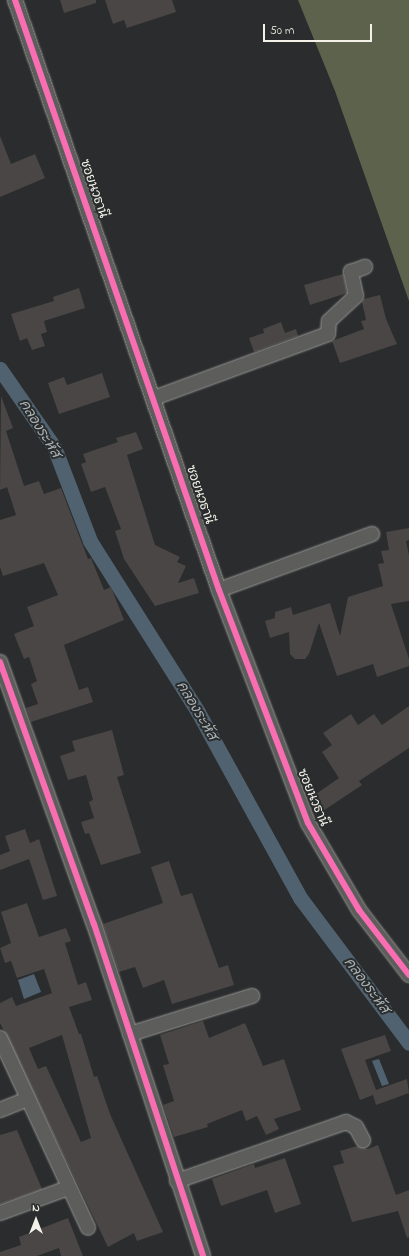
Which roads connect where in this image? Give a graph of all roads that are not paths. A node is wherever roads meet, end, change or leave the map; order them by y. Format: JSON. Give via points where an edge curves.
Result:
{"nodes":[{"id":1,"x":15,"y":0,"type":"edge"},
{"id":2,"x":365,"y":267,"type":"dead end"},
{"id":3,"x":154,"y":398,"type":"junction"},
{"id":4,"x":372,"y":534,"type":"dead end"},
{"id":5,"x":219,"y":590,"type":"junction"},
{"id":6,"x":0,"y":662,"type":"edge"},
{"id":7,"x":409,"y":975,"type":"edge"},
{"id":8,"x":252,"y":996,"type":"dead end"},
{"id":9,"x":130,"y":1034,"type":"junction"},
{"id":10,"x":0,"y":1038,"type":"edge"},
{"id":11,"x":27,"y":1099,"type":"junction"},
{"id":12,"x":0,"y":1110,"type":"edge"},
{"id":13,"x":363,"y":1140,"type":"dead end"},
{"id":14,"x":177,"y":1180,"type":"junction"},
{"id":15,"x":68,"y":1188,"type":"junction"},
{"id":16,"x":0,"y":1213,"type":"edge"},
{"id":17,"x":88,"y":1228,"type":"dead end"},
{"id":18,"x":203,"y":1256,"type":"edge"}],
"edges":[{"from":1,"to":3,"type":"street","name":"ซอยนวธานี"},
{"from":2,"to":3,"type":"street","via":[[351,272],[356,296],[329,321],[328,334]]},
{"from":3,"to":5,"type":"street","name":"ซอยนวธานี"},
{"from":4,"to":5,"type":"street"},
{"from":5,"to":7,"type":"street","name":"ซอยนวธานี","via":[[308,823],[359,910]]},
{"from":6,"to":9,"type":"street","via":[[94,924]]},
{"from":8,"to":9,"type":"street"},
{"from":9,"to":14,"type":"street"},
{"from":10,"to":11,"type":"street"},
{"from":11,"to":12,"type":"street"},
{"from":11,"to":15,"type":"street"},
{"from":13,"to":14,"type":"street","via":[[356,1127],[346,1122]]},
{"from":14,"to":18,"type":"street"},
{"from":15,"to":16,"type":"street"},
{"from":15,"to":17,"type":"street"}]}
